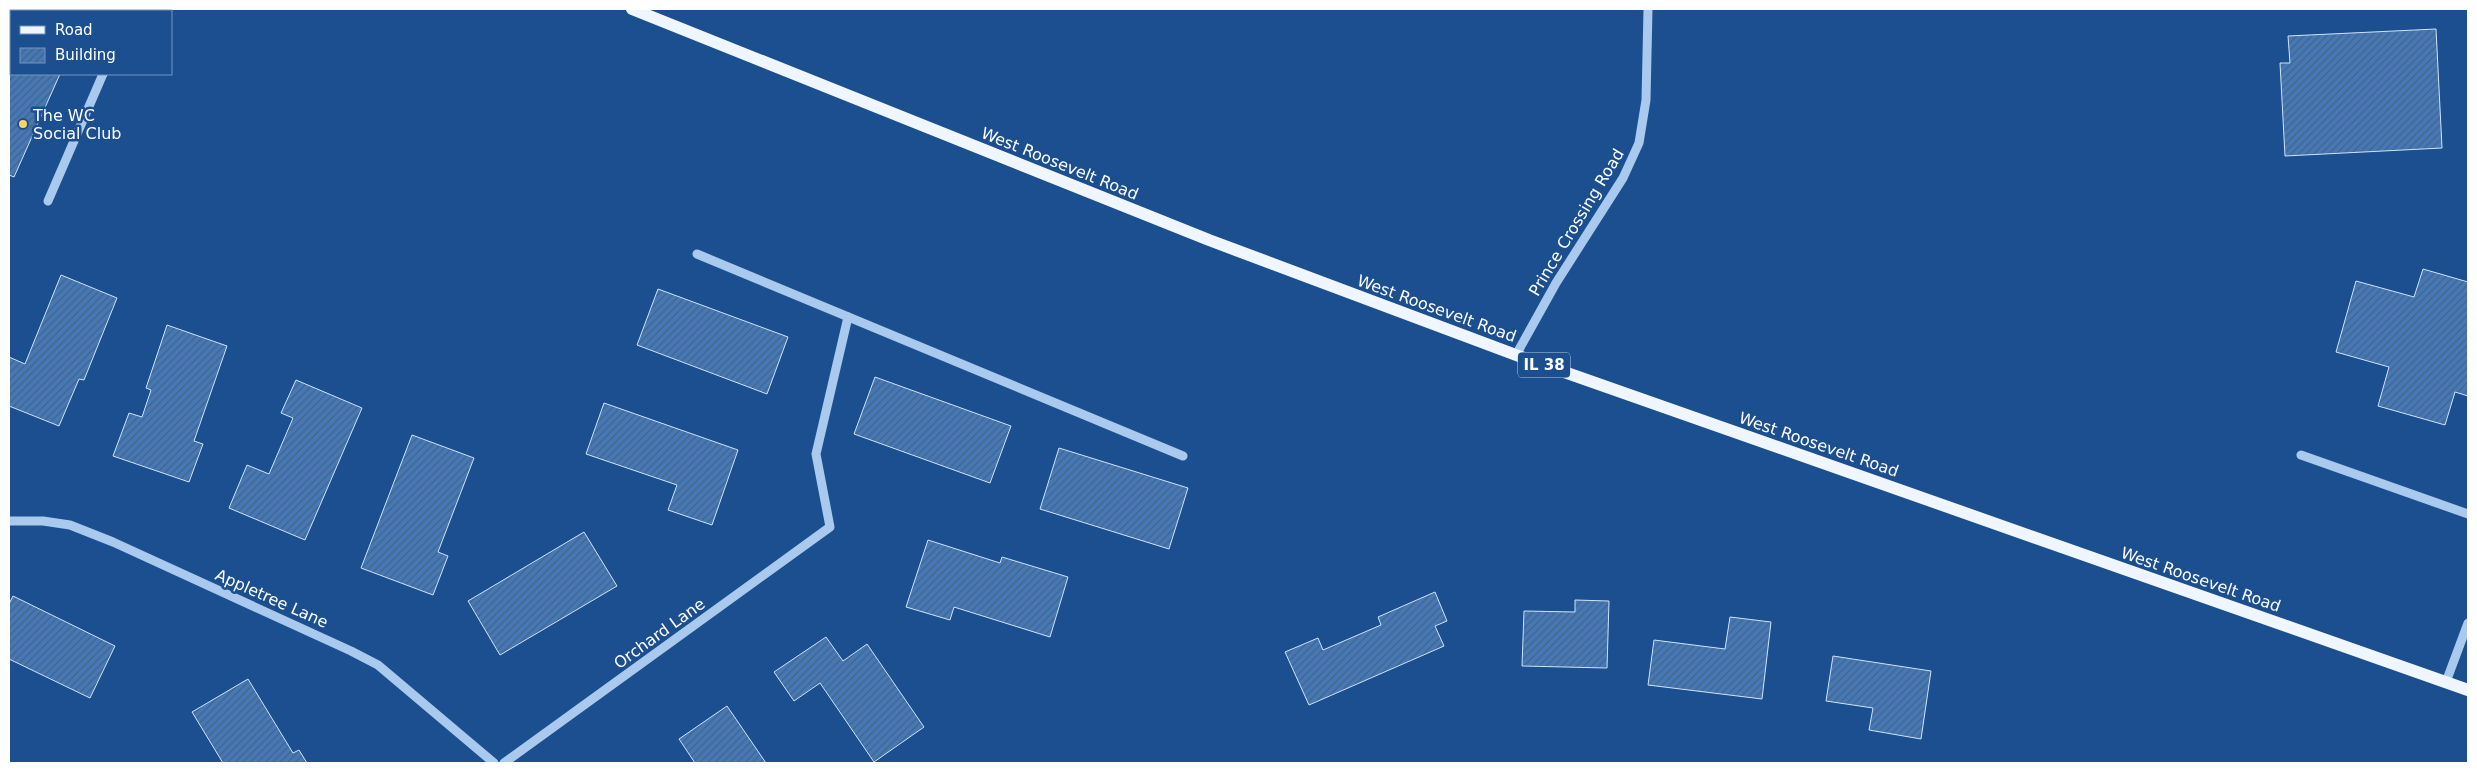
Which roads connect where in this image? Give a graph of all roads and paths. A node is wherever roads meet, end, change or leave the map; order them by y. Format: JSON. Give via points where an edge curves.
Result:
{"nodes":[{"id":1,"x":632,"y":9,"type":"edge"},
{"id":2,"x":1648,"y":9,"type":"edge"},
{"id":3,"x":103,"y":75,"type":"edge"},
{"id":4,"x":48,"y":201,"type":"dead end"},
{"id":5,"x":697,"y":254,"type":"dead end"},
{"id":6,"x":848,"y":317,"type":"junction"},
{"id":7,"x":1516,"y":355,"type":"junction"},
{"id":8,"x":2301,"y":455,"type":"dead end"},
{"id":9,"x":1183,"y":456,"type":"dead end"},
{"id":10,"x":2468,"y":514,"type":"edge"},
{"id":11,"x":9,"y":521,"type":"edge"},
{"id":12,"x":2468,"y":623,"type":"edge"},
{"id":13,"x":2446,"y":682,"type":"junction"},
{"id":14,"x":2468,"y":690,"type":"edge"},
{"id":15,"x":494,"y":763,"type":"edge"},
{"id":16,"x":504,"y":763,"type":"edge"}],
"edges":[{"from":1,"to":7,"type":"main road","name":"West Roosevelt Road","number":"IL 38","via":[[1209,240]]},
{"from":2,"to":7,"type":"street","name":"Prince Crossing Road","via":[[1646,100],[1639,143],[1623,178],[1556,283]]},
{"from":3,"to":4,"type":"street"},
{"from":5,"to":6,"type":"street"},
{"from":6,"to":9,"type":"street"},
{"from":6,"to":16,"type":"street","name":"Orchard Lane","via":[[816,454],[830,527]]},
{"from":7,"to":13,"type":"main road","name":"West Roosevelt Road","number":"IL 38"},
{"from":8,"to":10,"type":"street"},
{"from":11,"to":15,"type":"street","name":"Appletree Lane","via":[[43,521],[70,526],[122,546],[351,651],[378,665]]},
{"from":12,"to":13,"type":"street"},
{"from":13,"to":14,"type":"main road","name":"West Roosevelt Road","number":"IL 38"}]}
